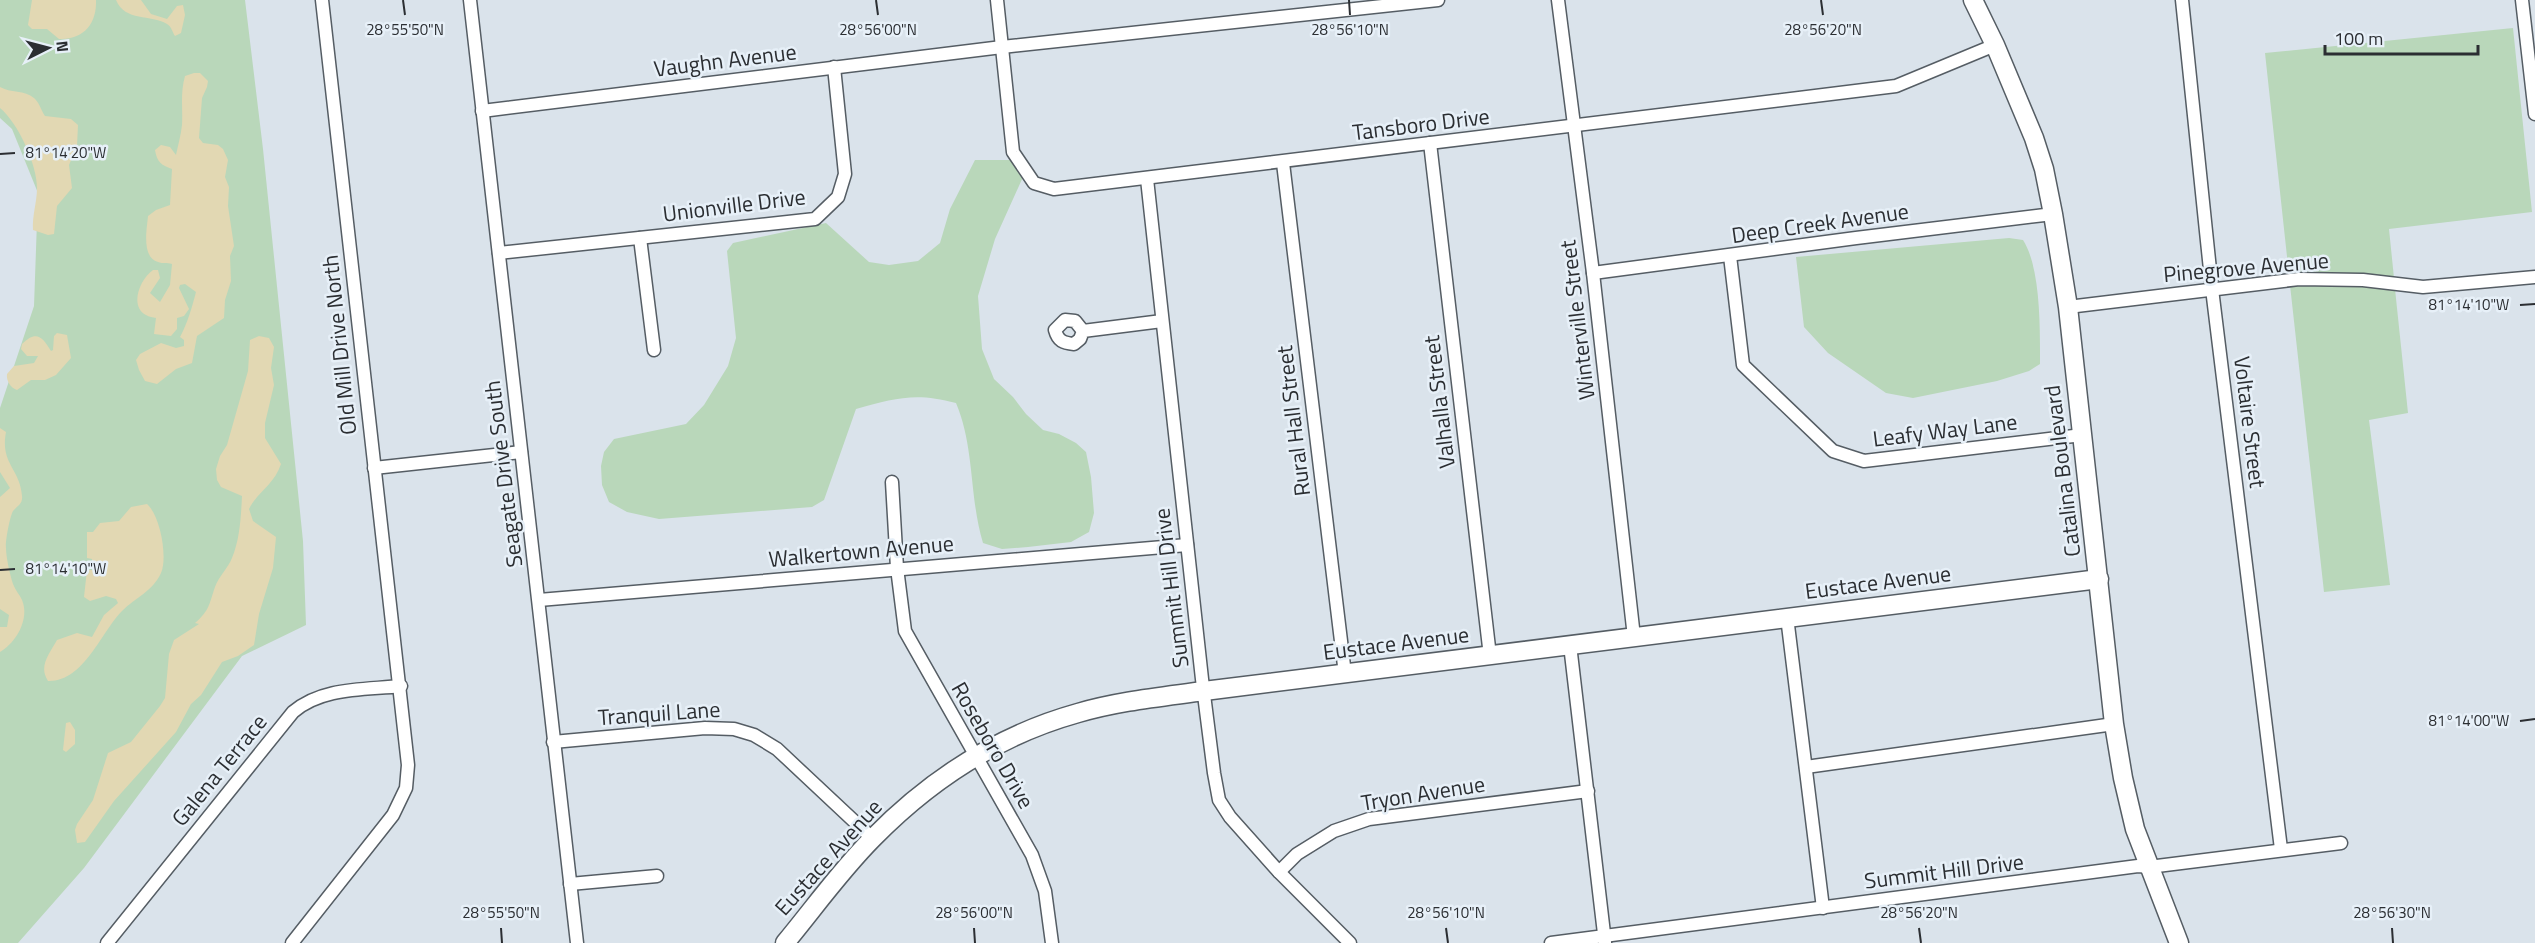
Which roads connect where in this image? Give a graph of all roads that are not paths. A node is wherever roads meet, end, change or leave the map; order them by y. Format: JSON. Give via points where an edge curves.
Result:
{"nodes":[{"id":1,"x":322,"y":0,"type":"edge"},
{"id":2,"x":470,"y":0,"type":"edge"},
{"id":3,"x":997,"y":0,"type":"edge"},
{"id":4,"x":1438,"y":0,"type":"edge"},
{"id":5,"x":1558,"y":0,"type":"edge"},
{"id":6,"x":1973,"y":0,"type":"edge"},
{"id":7,"x":2182,"y":0,"type":"edge"},
{"id":8,"x":2522,"y":0,"type":"edge"},
{"id":9,"x":1995,"y":45,"type":"junction"},
{"id":10,"x":1002,"y":47,"type":"junction"},
{"id":11,"x":834,"y":67,"type":"junction"},
{"id":12,"x":482,"y":111,"type":"junction"},
{"id":13,"x":2535,"y":114,"type":"edge"},
{"id":14,"x":1576,"y":127,"type":"junction"},
{"id":15,"x":1430,"y":143,"type":"junction"},
{"id":16,"x":1283,"y":163,"type":"junction"},
{"id":17,"x":1147,"y":179,"type":"junction"},
{"id":18,"x":2053,"y":214,"type":"junction"},
{"id":19,"x":640,"y":238,"type":"junction"},
{"id":20,"x":499,"y":253,"type":"junction"},
{"id":21,"x":1730,"y":256,"type":"junction"},
{"id":22,"x":1593,"y":273,"type":"junction"},
{"id":23,"x":2535,"y":278,"type":"edge"},
{"id":24,"x":2212,"y":289,"type":"junction"},
{"id":25,"x":2068,"y":307,"type":"junction"},
{"id":26,"x":1162,"y":321,"type":"junction"},
{"id":27,"x":1083,"y":331,"type":"dead end"},
{"id":28,"x":654,"y":350,"type":"dead end"},
{"id":29,"x":2082,"y":435,"type":"junction"},
{"id":30,"x":521,"y":452,"type":"junction"},
{"id":31,"x":374,"y":468,"type":"junction"},
{"id":32,"x":892,"y":482,"type":"dead end"},
{"id":33,"x":1187,"y":546,"type":"junction"},
{"id":34,"x":897,"y":568,"type":"junction"},
{"id":35,"x":2099,"y":579,"type":"junction"},
{"id":36,"x":539,"y":600,"type":"junction"},
{"id":37,"x":1787,"y":617,"type":"junction"},
{"id":38,"x":1635,"y":637,"type":"junction"},
{"id":39,"x":1570,"y":645,"type":"junction"},
{"id":40,"x":1490,"y":656,"type":"junction"},
{"id":41,"x":1345,"y":674,"type":"junction"},
{"id":42,"x":401,"y":686,"type":"junction"},
{"id":43,"x":1204,"y":691,"type":"junction"},
{"id":44,"x":2114,"y":724,"type":"junction"},
{"id":45,"x":553,"y":742,"type":"junction"},
{"id":46,"x":975,"y":755,"type":"junction"},
{"id":47,"x":1806,"y":766,"type":"junction"},
{"id":48,"x":1588,"y":791,"type":"junction"},
{"id":49,"x":872,"y":838,"type":"junction"},
{"id":50,"x":2342,"y":843,"type":"dead end"},
{"id":51,"x":2281,"y":849,"type":"junction"},
{"id":52,"x":2149,"y":867,"type":"junction"},
{"id":53,"x":1279,"y":872,"type":"junction"},
{"id":54,"x":657,"y":876,"type":"dead end"},
{"id":55,"x":570,"y":884,"type":"junction"},
{"id":56,"x":1823,"y":908,"type":"junction"},
{"id":57,"x":1604,"y":939,"type":"edge"},
{"id":58,"x":107,"y":943,"type":"edge"},
{"id":59,"x":292,"y":943,"type":"edge"},
{"id":60,"x":577,"y":943,"type":"edge"},
{"id":61,"x":785,"y":943,"type":"edge"},
{"id":62,"x":1052,"y":943,"type":"edge"},
{"id":63,"x":1350,"y":943,"type":"edge"},
{"id":64,"x":1551,"y":943,"type":"edge"},
{"id":65,"x":2179,"y":943,"type":"edge"}],
"edges":[{"from":1,"to":31,"type":"street","name":"Old Mill Drive North"},
{"from":2,"to":12,"type":"street","name":"Seagate Drive South"},
{"from":3,"to":10,"type":"street","name":"Tansboro Drive"},
{"from":4,"to":10,"type":"street","name":"Vaughn Avenue"},
{"from":5,"to":14,"type":"street","name":"Winterville Street"},
{"from":6,"to":9,"type":"street","name":"Catalina Boulevard"},
{"from":7,"to":24,"type":"street","name":"Voltaire Street"},
{"from":8,"to":13,"type":"street"},
{"from":9,"to":14,"type":"street","name":"Tansboro Drive","via":[[1896,87]]},
{"from":9,"to":18,"type":"street","name":"Catalina Boulevard","via":[[2034,138]]},
{"from":10,"to":11,"type":"street","name":"Vaughn Avenue"},
{"from":10,"to":17,"type":"street","name":"Tansboro Drive","via":[[1013,152],[1034,183],[1054,189]]},
{"from":11,"to":12,"type":"street","name":"Vaughn Avenue"},
{"from":11,"to":19,"type":"street","name":"Unionville Drive","via":[[845,174],[838,197],[815,219]]},
{"from":12,"to":20,"type":"street","name":"Seagate Drive South"},
{"from":14,"to":15,"type":"street","name":"Tansboro Drive"},
{"from":14,"to":22,"type":"street","name":"Winterville Street"},
{"from":15,"to":16,"type":"street","name":"Tansboro Drive"},
{"from":15,"to":40,"type":"street","name":"Valhalla Street"},
{"from":16,"to":17,"type":"street","name":"Tansboro Drive"},
{"from":16,"to":41,"type":"street","name":"Rural Hall Street"},
{"from":17,"to":26,"type":"street","name":"Summit Hill Drive"},
{"from":18,"to":21,"type":"street","name":"Deep Creek Avenue"},
{"from":18,"to":25,"type":"street","name":"Catalina Boulevard"},
{"from":19,"to":20,"type":"street","name":"Unionville Drive"},
{"from":19,"to":28,"type":"street"},
{"from":20,"to":30,"type":"street","name":"Seagate Drive South"},
{"from":21,"to":22,"type":"street","name":"Deep Creek Avenue"},
{"from":21,"to":29,"type":"street","name":"Leafy Way Lane","via":[[1743,365],[1833,451],[1864,461]]},
{"from":22,"to":38,"type":"street","name":"Winterville Street"},
{"from":23,"to":24,"type":"street","name":"Pinegrove Avenue","via":[[2424,287],[2363,279],[2299,279]]},
{"from":24,"to":25,"type":"street","name":"Pinegrove Avenue"},
{"from":24,"to":51,"type":"street","name":"Voltaire Street"},
{"from":25,"to":29,"type":"street","name":"Catalina Boulevard"},
{"from":26,"to":27,"type":"street"},
{"from":26,"to":33,"type":"street","name":"Summit Hill Drive"},
{"from":29,"to":35,"type":"street","name":"Catalina Boulevard"},
{"from":30,"to":31,"type":"street"},
{"from":30,"to":36,"type":"street","name":"Seagate Drive South"},
{"from":31,"to":42,"type":"street","name":"Old Mill Drive North"},
{"from":32,"to":34,"type":"street","name":"Roseboro Drive"},
{"from":33,"to":34,"type":"street","name":"Walkertown Avenue"},
{"from":33,"to":43,"type":"street","name":"Summit Hill Drive"},
{"from":34,"to":36,"type":"street","name":"Walkertown Avenue"},
{"from":34,"to":46,"type":"street","name":"Roseboro Drive","via":[[905,631]]},
{"from":35,"to":37,"type":"street","name":"Eustace Avenue"},
{"from":35,"to":44,"type":"street","name":"Catalina Boulevard"},
{"from":36,"to":45,"type":"street","name":"Seagate Drive South"},
{"from":37,"to":38,"type":"street","name":"Eustace Avenue"},
{"from":37,"to":47,"type":"street"},
{"from":38,"to":39,"type":"street","name":"Eustace Avenue"},
{"from":39,"to":40,"type":"street","name":"Eustace Avenue"},
{"from":39,"to":48,"type":"street"},
{"from":40,"to":41,"type":"street","name":"Eustace Avenue"},
{"from":41,"to":43,"type":"street","name":"Eustace Avenue"},
{"from":42,"to":58,"type":"street","name":"Galena Terrace","via":[[327,694],[292,712]]},
{"from":42,"to":59,"type":"street","name":"Old Mill Drive North","via":[[408,765],[401,802]]},
{"from":43,"to":46,"type":"street","name":"Eustace Avenue","via":[[1076,713]]},
{"from":43,"to":53,"type":"street","name":"Summit Hill Drive","via":[[1219,801]]},
{"from":44,"to":47,"type":"street"},
{"from":44,"to":52,"type":"street","name":"Catalina Boulevard","via":[[2133,819]]},
{"from":45,"to":49,"type":"street","name":"Tranquil Lane","via":[[705,728],[734,729],[754,735],[777,749]]},
{"from":45,"to":55,"type":"street","name":"Seagate Drive South"},
{"from":46,"to":49,"type":"street","name":"Eustace Avenue","via":[[925,790]]},
{"from":46,"to":62,"type":"street","name":"Roseboro Drive","via":[[1032,855],[1045,891]]},
{"from":47,"to":56,"type":"street"},
{"from":48,"to":53,"type":"street","name":"Tryon Avenue","via":[[1370,819],[1334,831],[1297,854]]},
{"from":48,"to":57,"type":"street"},
{"from":49,"to":61,"type":"street","name":"Eustace Avenue"},
{"from":50,"to":51,"type":"street","name":"Summit Hill Drive"},
{"from":51,"to":52,"type":"street","name":"Summit Hill Drive"},
{"from":52,"to":56,"type":"street","name":"Summit Hill Drive"},
{"from":52,"to":65,"type":"street","name":"Catalina Boulevard"},
{"from":53,"to":63,"type":"street","name":"Summit Hill Drive"},
{"from":54,"to":55,"type":"street"},
{"from":55,"to":60,"type":"street","name":"Seagate Drive South"},
{"from":56,"to":57,"type":"street","name":"Summit Hill Drive"},
{"from":57,"to":64,"type":"street","name":"Summit Hill Drive"}]}
